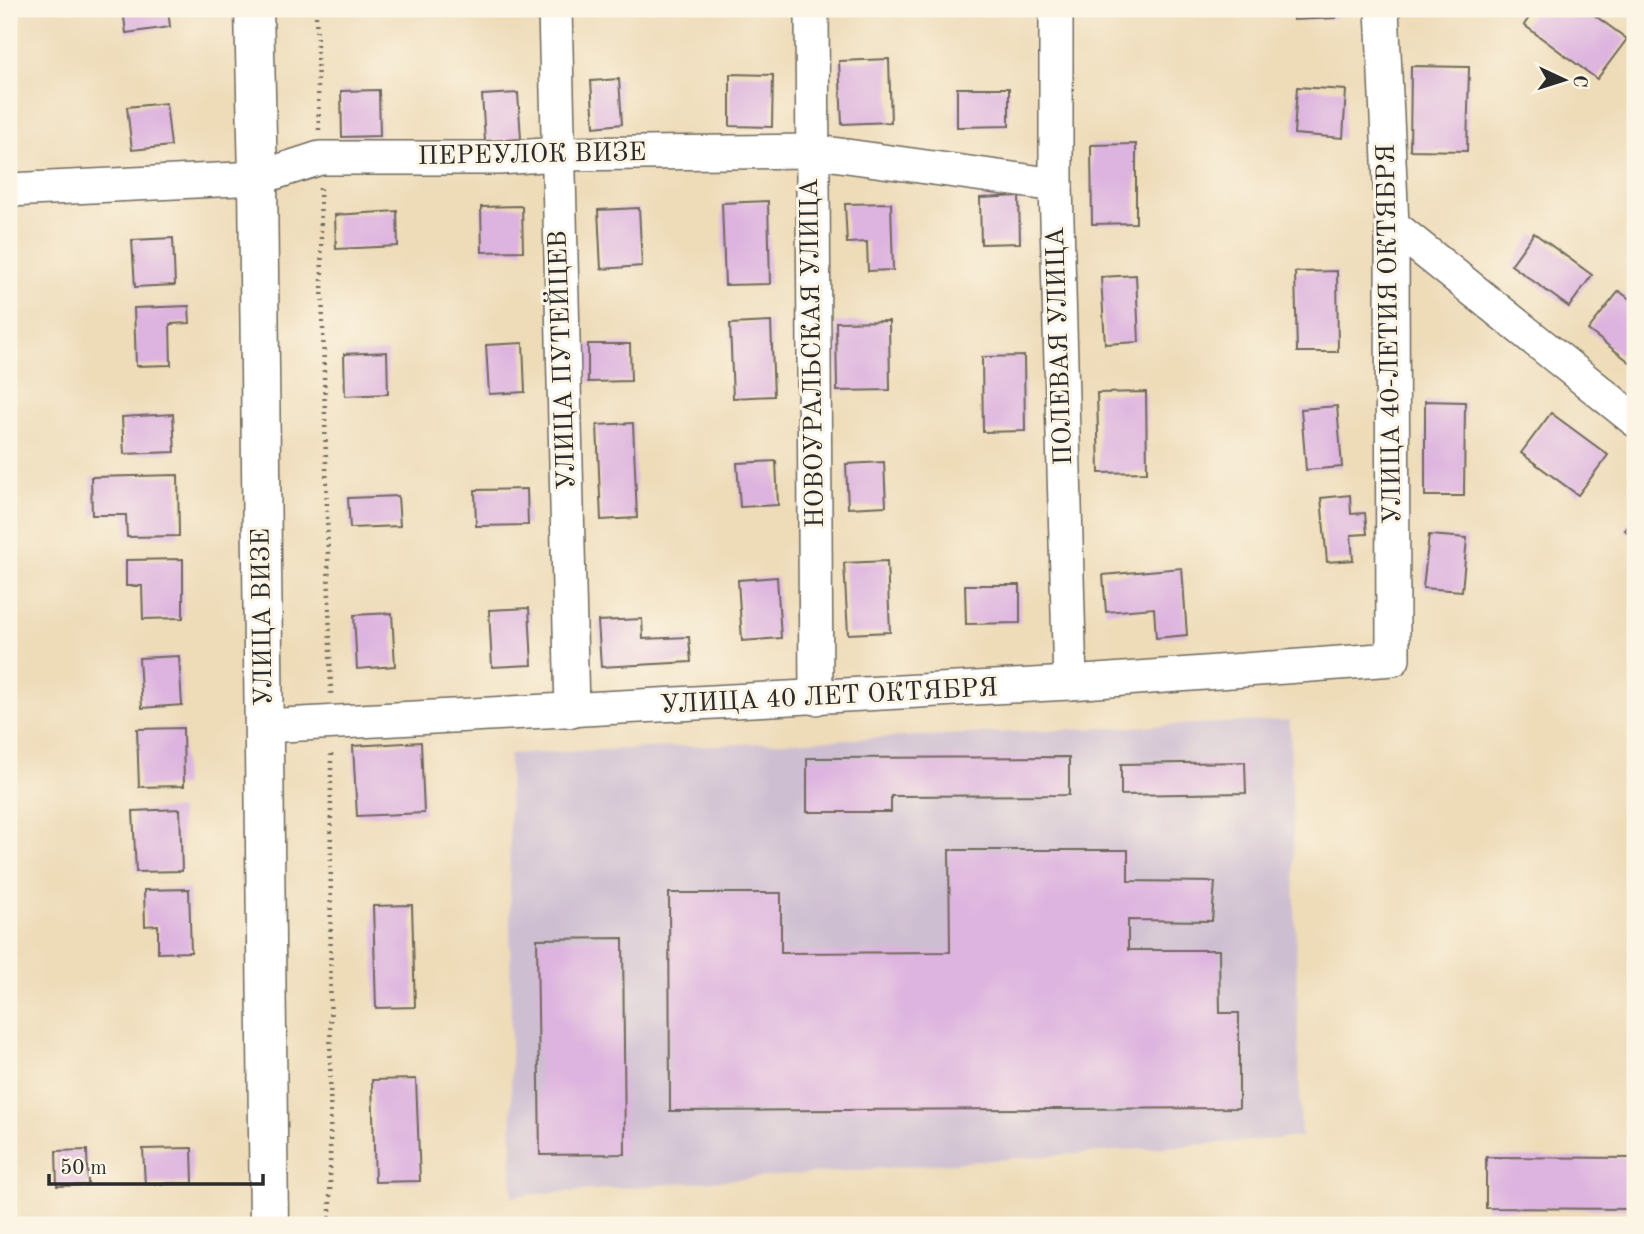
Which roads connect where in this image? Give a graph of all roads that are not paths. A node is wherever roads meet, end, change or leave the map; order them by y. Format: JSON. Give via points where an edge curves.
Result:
{"nodes":[{"id":1,"x":254,"y":9,"type":"edge"},
{"id":2,"x":555,"y":9,"type":"edge"},
{"id":3,"x":812,"y":9,"type":"edge"},
{"id":4,"x":1056,"y":9,"type":"edge"},
{"id":5,"x":1382,"y":9,"type":"edge"},
{"id":6,"x":811,"y":151,"type":"junction"},
{"id":7,"x":558,"y":154,"type":"junction"},
{"id":8,"x":258,"y":178,"type":"junction"},
{"id":9,"x":1056,"y":185,"type":"junction"},
{"id":10,"x":9,"y":190,"type":"edge"},
{"id":11,"x":1392,"y":225,"type":"junction"},
{"id":12,"x":1635,"y":420,"type":"edge"},
{"id":13,"x":1394,"y":659,"type":"joint"},
{"id":14,"x":1070,"y":683,"type":"junction"},
{"id":15,"x":816,"y":698,"type":"junction"},
{"id":16,"x":572,"y":711,"type":"junction"},
{"id":17,"x":264,"y":726,"type":"junction"},
{"id":18,"x":269,"y":1225,"type":"edge"}],
"edges":[{"from":1,"to":8,"type":"street","name":"УЛИЦА ВИЗЕ"},
{"from":2,"to":7,"type":"street","name":"УЛИЦА ПУТЕЙЦЕВ"},
{"from":3,"to":6,"type":"street","name":"НОВОУРАЛЬСКАЯ УЛИЦА"},
{"from":4,"to":9,"type":"street","name":"ПОЛЕВАЯ УЛИЦА"},
{"from":5,"to":11,"type":"street","name":"УЛИЦА 40-ЛЕТИЯ ОКТЯБРЯ"},
{"from":6,"to":7,"type":"street","name":"ПЕРЕУЛОК ВИЗЕ"},
{"from":6,"to":9,"type":"street","name":"ПЕРЕУЛОК ВИЗЕ"},
{"from":6,"to":15,"type":"street","name":"НОВОУРАЛЬСКАЯ УЛИЦА"},
{"from":7,"to":8,"type":"street","name":"ПЕРЕУЛОК ВИЗЕ","via":[[320,158]]},
{"from":7,"to":16,"type":"street","name":"УЛИЦА ПУТЕЙЦЕВ"},
{"from":8,"to":10,"type":"street","name":"ПЕРЕУЛОК ВИЗЕ"},
{"from":8,"to":17,"type":"street","name":"УЛИЦА ВИЗЕ"},
{"from":9,"to":14,"type":"street","name":"ПОЛЕВАЯ УЛИЦА"},
{"from":11,"to":12,"type":"street"},
{"from":11,"to":13,"type":"street","name":"УЛИЦА 40-ЛЕТИЯ ОКТЯБРЯ"},
{"from":13,"to":14,"type":"street","name":"УЛИЦА 40 ЛЕТ ОКТЯБРЯ"},
{"from":14,"to":15,"type":"street","name":"УЛИЦА 40 ЛЕТ ОКТЯБРЯ"},
{"from":15,"to":16,"type":"street","name":"УЛИЦА 40 ЛЕТ ОКТЯБРЯ"},
{"from":16,"to":17,"type":"street","name":"УЛИЦА 40 ЛЕТ ОКТЯБРЯ"},
{"from":17,"to":18,"type":"street","name":"УЛИЦА ВИЗЕ"}]}
